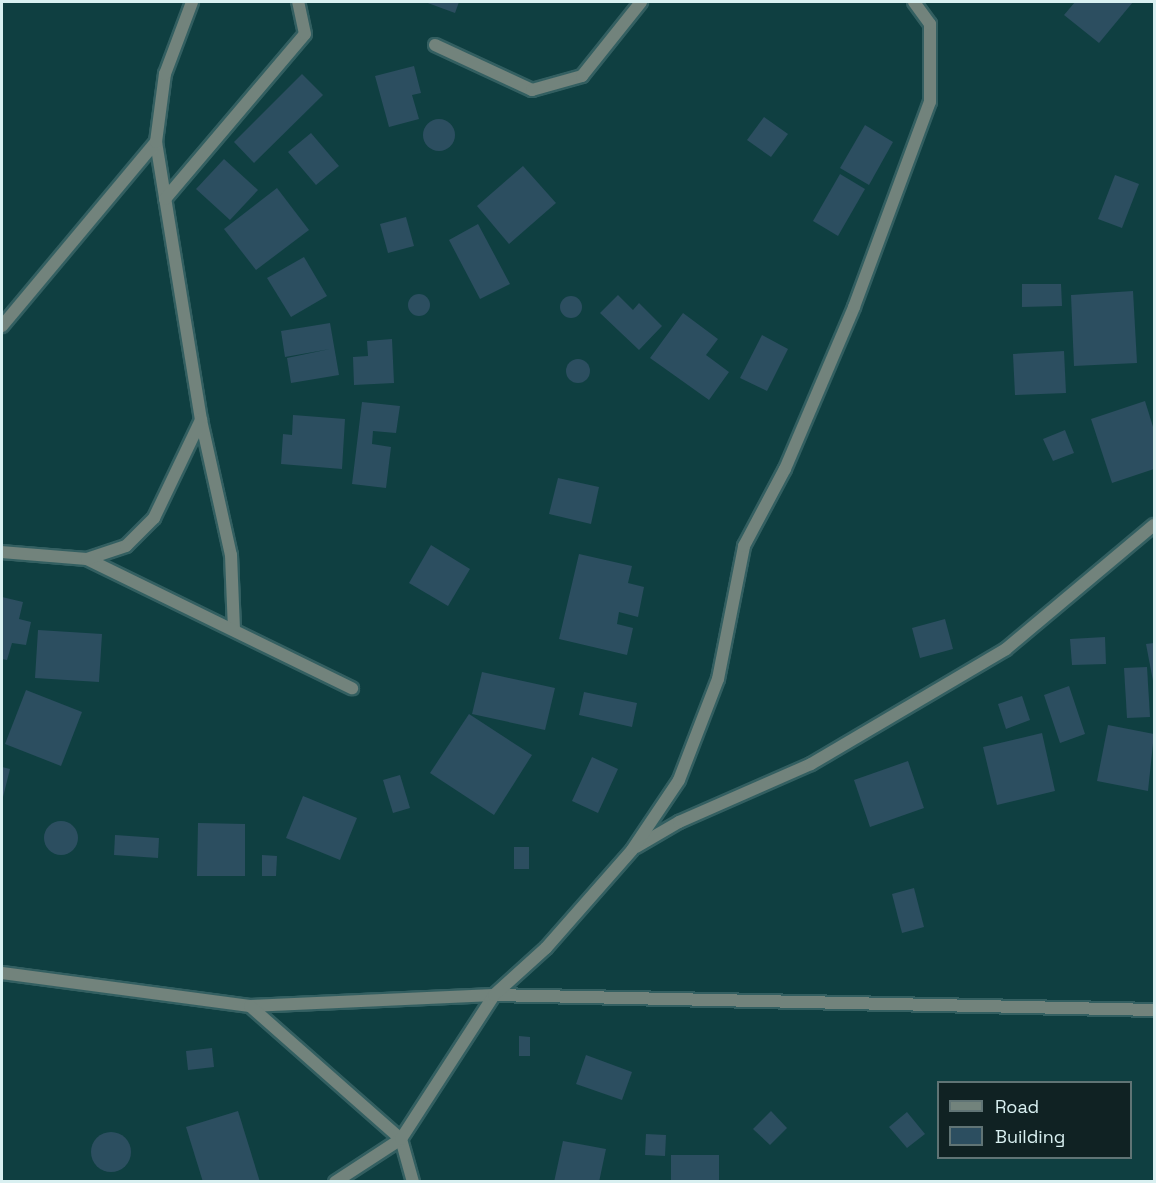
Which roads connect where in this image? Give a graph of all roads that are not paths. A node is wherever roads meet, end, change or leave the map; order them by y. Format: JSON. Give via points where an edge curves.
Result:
{"nodes":[{"id":1,"x":192,"y":2,"type":"edge"},
{"id":2,"x":298,"y":2,"type":"edge"},
{"id":3,"x":641,"y":2,"type":"edge"},
{"id":4,"x":914,"y":2,"type":"edge"},
{"id":5,"x":435,"y":45,"type":"dead end"},
{"id":6,"x":156,"y":142,"type":"junction"},
{"id":7,"x":165,"y":199,"type":"junction"},
{"id":8,"x":2,"y":326,"type":"edge"},
{"id":9,"x":201,"y":420,"type":"junction"},
{"id":10,"x":1155,"y":525,"type":"edge"},
{"id":11,"x":2,"y":552,"type":"edge"},
{"id":12,"x":87,"y":559,"type":"junction"},
{"id":13,"x":234,"y":628,"type":"junction"},
{"id":14,"x":352,"y":688,"type":"dead end"},
{"id":15,"x":632,"y":850,"type":"junction"},
{"id":16,"x":2,"y":973,"type":"edge"},
{"id":17,"x":494,"y":995,"type":"junction"},
{"id":18,"x":250,"y":1006,"type":"junction"},
{"id":19,"x":1155,"y":1010,"type":"edge"},
{"id":20,"x":401,"y":1139,"type":"junction"},
{"id":21,"x":335,"y":1182,"type":"edge"},
{"id":22,"x":413,"y":1182,"type":"edge"}],
"edges":[{"from":1,"to":6,"type":"street","via":[[165,74]]},
{"from":2,"to":7,"type":"street","via":[[305,34]]},
{"from":3,"to":5,"type":"street","via":[[582,76],[531,90]]},
{"from":4,"to":15,"type":"street","via":[[930,24],[930,102],[854,307],[785,469],[744,546],[718,679],[679,780]]},
{"from":6,"to":7,"type":"street"},
{"from":6,"to":8,"type":"street"},
{"from":7,"to":9,"type":"street"},
{"from":9,"to":12,"type":"street","via":[[154,518],[126,546]]},
{"from":9,"to":13,"type":"street","via":[[231,555]]},
{"from":10,"to":15,"type":"street","via":[[1006,649],[811,764],[679,822]]},
{"from":11,"to":12,"type":"street"},
{"from":12,"to":13,"type":"street"},
{"from":13,"to":14,"type":"street","via":[[256,644]]},
{"from":15,"to":17,"type":"street","via":[[546,948]]},
{"from":16,"to":18,"type":"street"},
{"from":17,"to":18,"type":"street"},
{"from":17,"to":19,"type":"street"},
{"from":17,"to":20,"type":"street"},
{"from":18,"to":20,"type":"street"},
{"from":20,"to":21,"type":"street"},
{"from":20,"to":22,"type":"street"}]}
